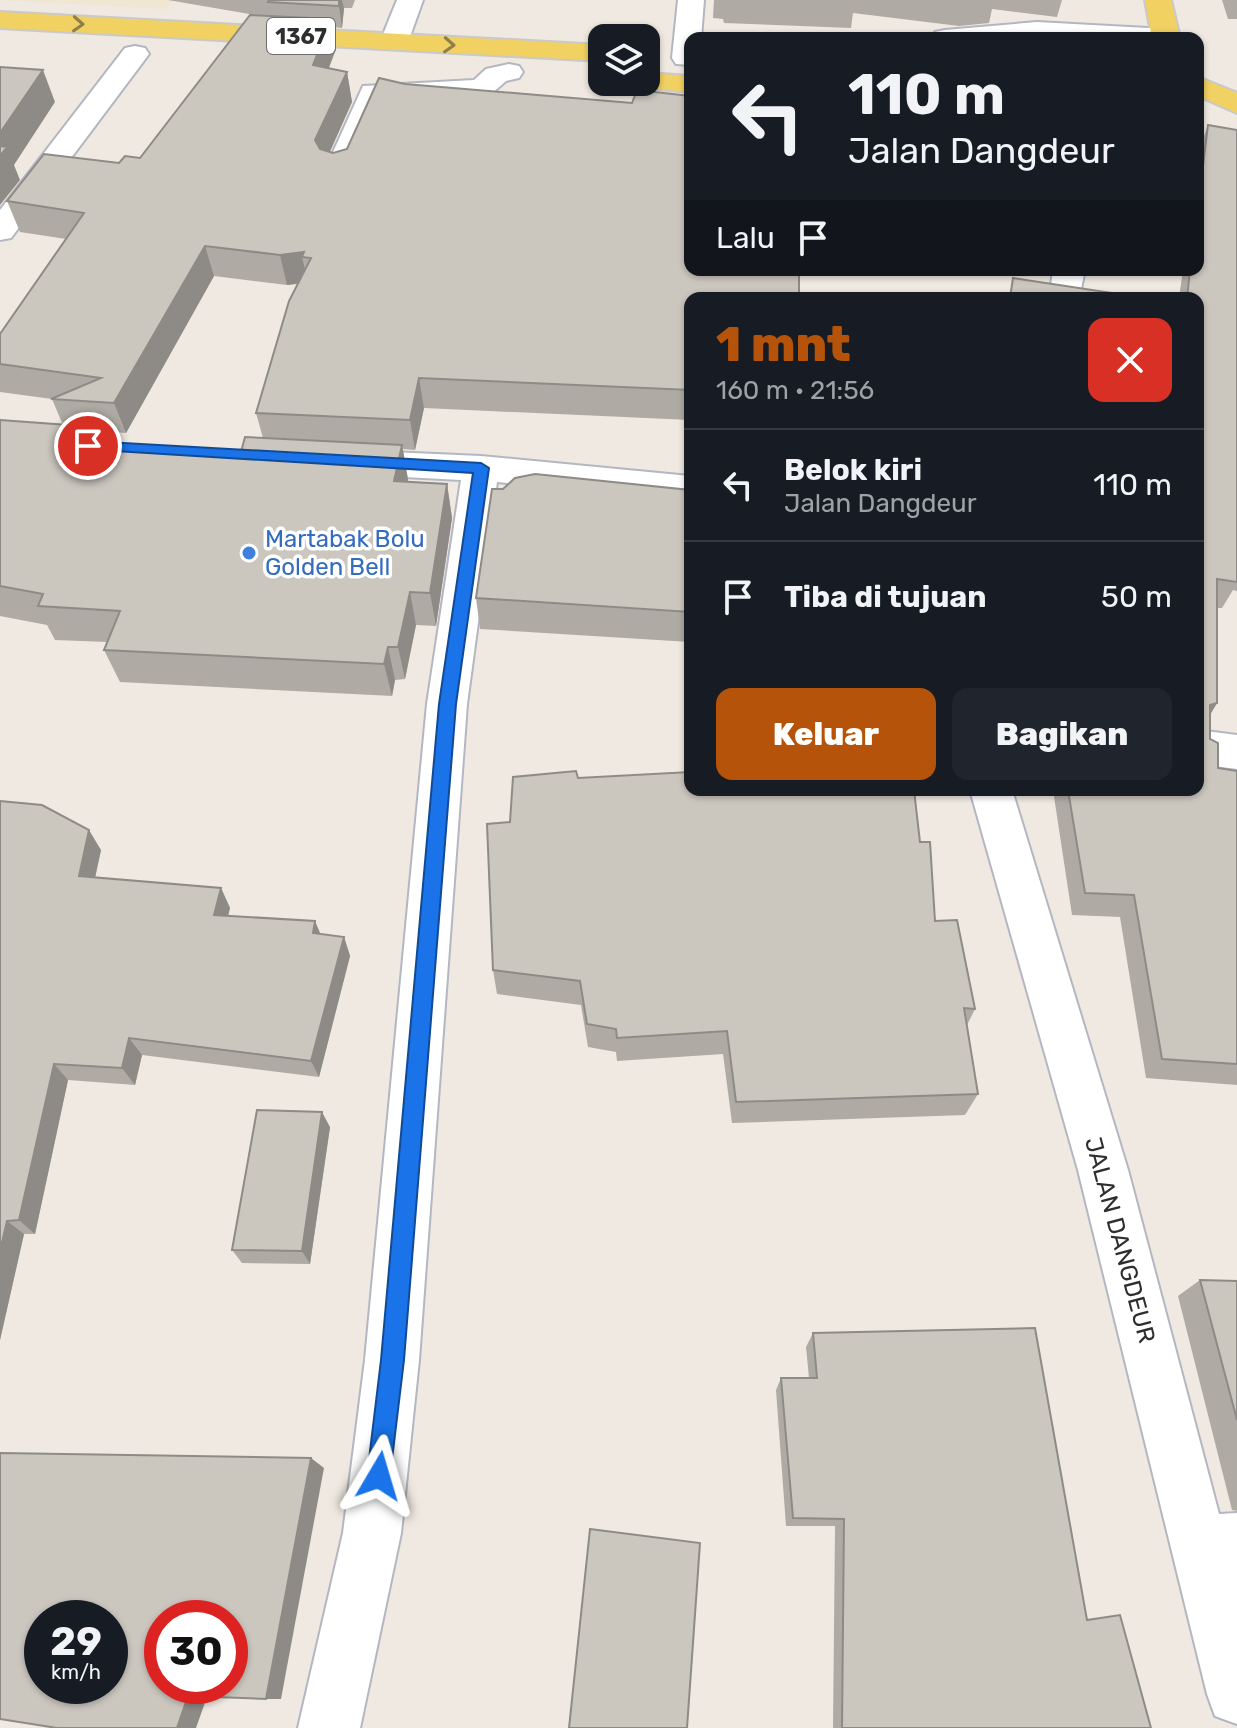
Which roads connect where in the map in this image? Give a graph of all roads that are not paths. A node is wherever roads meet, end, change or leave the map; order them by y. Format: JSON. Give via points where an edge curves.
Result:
{"nodes":[{"id":1,"x":410,"y":0,"type":"edge"},
{"id":2,"x":691,"y":0,"type":"edge"},
{"id":3,"x":1158,"y":0,"type":"edge"},
{"id":4,"x":0,"y":20,"type":"edge"},
{"id":5,"x":690,"y":32,"type":"edge"},
{"id":6,"x":1014,"y":32,"type":"edge"},
{"id":7,"x":1069,"y":32,"type":"edge"},
{"id":8,"x":1165,"y":32,"type":"edge"},
{"id":9,"x":394,"y":42,"type":"junction"},
{"id":10,"x":0,"y":46,"type":"edge"},
{"id":11,"x":588,"y":52,"type":"edge"},
{"id":12,"x":135,"y":54,"type":"junction"},
{"id":13,"x":660,"y":59,"type":"edge"},
{"id":14,"x":684,"y":65,"type":"edge"},
{"id":15,"x":684,"y":68,"type":"edge"},
{"id":16,"x":509,"y":72,"type":"junction"},
{"id":17,"x":660,"y":76,"type":"edge"},
{"id":18,"x":588,"y":77,"type":"edge"},
{"id":19,"x":1204,"y":88,"type":"edge"},
{"id":20,"x":1237,"y":104,"type":"edge"},
{"id":21,"x":1204,"y":105,"type":"edge"},
{"id":22,"x":339,"y":172,"type":"edge"},
{"id":23,"x":0,"y":231,"type":"edge"},
{"id":24,"x":312,"y":460,"type":"edge"},
{"id":25,"x":481,"y":468,"type":"junction"},
{"id":26,"x":684,"y":488,"type":"edge"},
{"id":27,"x":1204,"y":748,"type":"edge"},
{"id":28,"x":1237,"y":752,"type":"edge"},
{"id":29,"x":993,"y":796,"type":"edge"},
{"id":30,"x":1218,"y":1542,"type":"edge"},
{"id":31,"x":1237,"y":1694,"type":"edge"},
{"id":32,"x":329,"y":1728,"type":"edge"}],
"edges":[{"from":1,"to":9,"type":"street"},
{"from":2,"to":5,"type":"street"},
{"from":3,"to":8,"type":"main road"},
{"from":4,"to":9,"type":"main road","number":"1367","one_way":true},
{"from":6,"to":7,"type":"street"},
{"from":9,"to":11,"type":"main road","number":"1367","one_way":true},
{"from":10,"to":12,"type":"main road","number":"1367"},
{"from":12,"to":16,"type":"main road","number":"1367"},
{"from":12,"to":23,"type":"street"},
{"from":13,"to":14,"type":"main road"},
{"from":15,"to":17,"type":"main road"},
{"from":16,"to":18,"type":"main road","number":"1367"},
{"from":16,"to":22,"type":"street","via":[[481,88],[373,92]]},
{"from":19,"to":20,"type":"main road"},
{"from":20,"to":21,"type":"main road"},
{"from":24,"to":25,"type":"street"},
{"from":25,"to":26,"type":"street"},
{"from":25,"to":32,"type":"street","via":[[447,704],[392,1360],[372,1533]]},
{"from":27,"to":28,"type":"street"},
{"from":29,"to":30,"type":"street","name":"JALAN DANGDEUR"},
{"from":30,"to":31,"type":"street","name":"JALAN DANGDEUR"}]}
